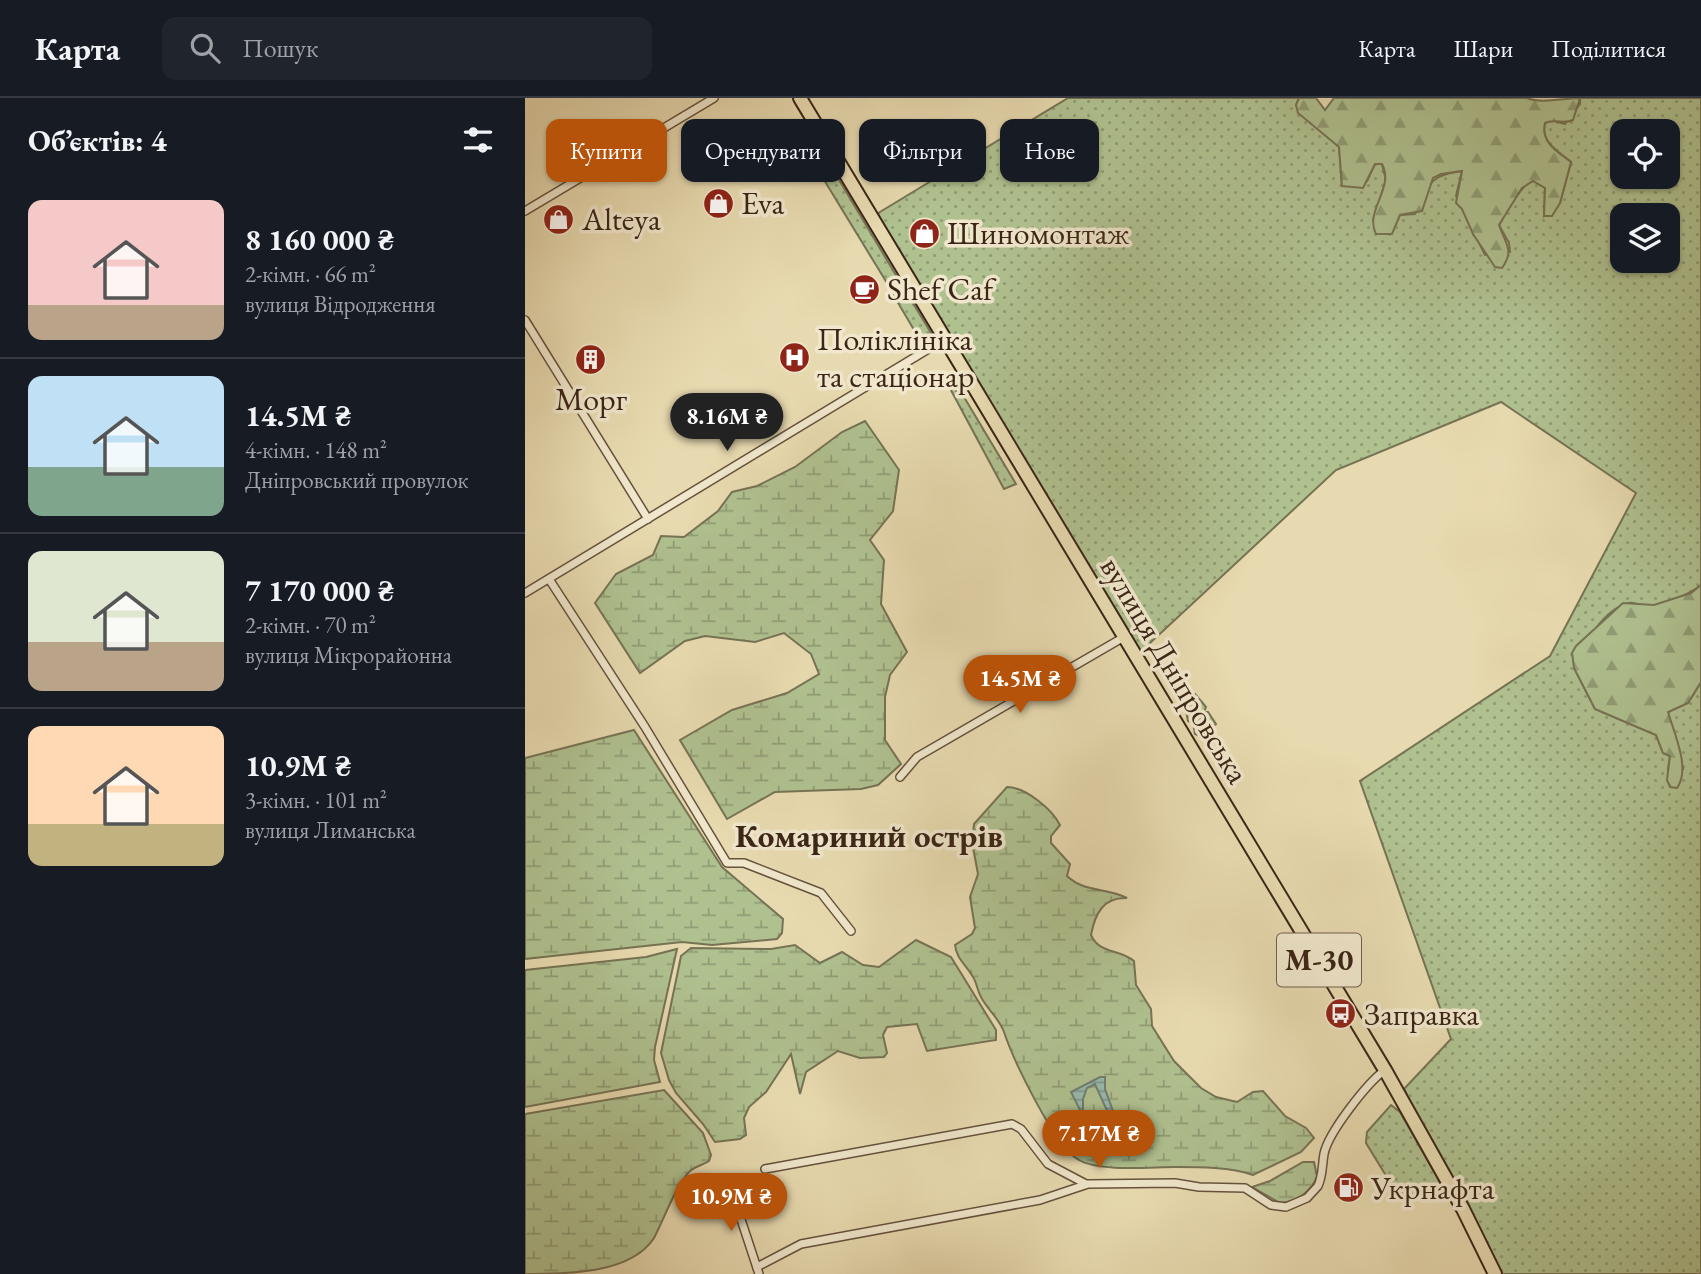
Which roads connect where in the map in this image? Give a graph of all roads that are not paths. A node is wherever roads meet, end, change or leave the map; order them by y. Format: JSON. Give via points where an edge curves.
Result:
{"nodes":[{"id":1,"x":714,"y":98,"type":"edge"},
{"id":2,"x":800,"y":98,"type":"edge"},
{"id":3,"x":525,"y":211,"type":"edge"},
{"id":4,"x":525,"y":320,"type":"edge"},
{"id":5,"x":945,"y":339,"type":"junction"},
{"id":6,"x":648,"y":519,"type":"junction"},
{"id":7,"x":549,"y":579,"type":"junction"},
{"id":8,"x":525,"y":593,"type":"edge"},
{"id":9,"x":1124,"y":637,"type":"junction"},
{"id":10,"x":900,"y":777,"type":"dead end"},
{"id":11,"x":851,"y":931,"type":"dead end"},
{"id":12,"x":1385,"y":1070,"type":"junction"},
{"id":13,"x":765,"y":1169,"type":"dead end"},
{"id":14,"x":729,"y":1183,"type":"dead end"},
{"id":15,"x":1088,"y":1184,"type":"junction"},
{"id":16,"x":758,"y":1271,"type":"edge"},
{"id":17,"x":1490,"y":1272,"type":"edge"}],
"edges":[{"from":1,"to":3,"type":"street"},
{"from":2,"to":5,"type":"highway","name":"вулиця Дніпровська","number":"М-30"},
{"from":4,"to":6,"type":"street"},
{"from":5,"to":6,"type":"street"},
{"from":5,"to":9,"type":"highway","name":"вулиця Дніпровська","number":"М-30"},
{"from":6,"to":7,"type":"street"},
{"from":7,"to":8,"type":"street"},
{"from":7,"to":11,"type":"street","via":[[727,863],[744,863],[821,893]]},
{"from":9,"to":10,"type":"street","via":[[918,757]]},
{"from":9,"to":12,"type":"highway","name":"вулиця Дніпровська","number":"М-30"},
{"from":12,"to":15,"type":"street","via":[[1331,1138],[1318,1186],[1296,1204],[1271,1205],[1251,1190],[1233,1187]]},
{"from":12,"to":17,"type":"highway","name":"вулиця Дніпровська","number":"М-30","via":[[1464,1209]]},
{"from":13,"to":15,"type":"street","via":[[1012,1124],[1048,1164]]},
{"from":14,"to":16,"type":"street"},
{"from":15,"to":16,"type":"street","via":[[1040,1200],[801,1244]]}]}
